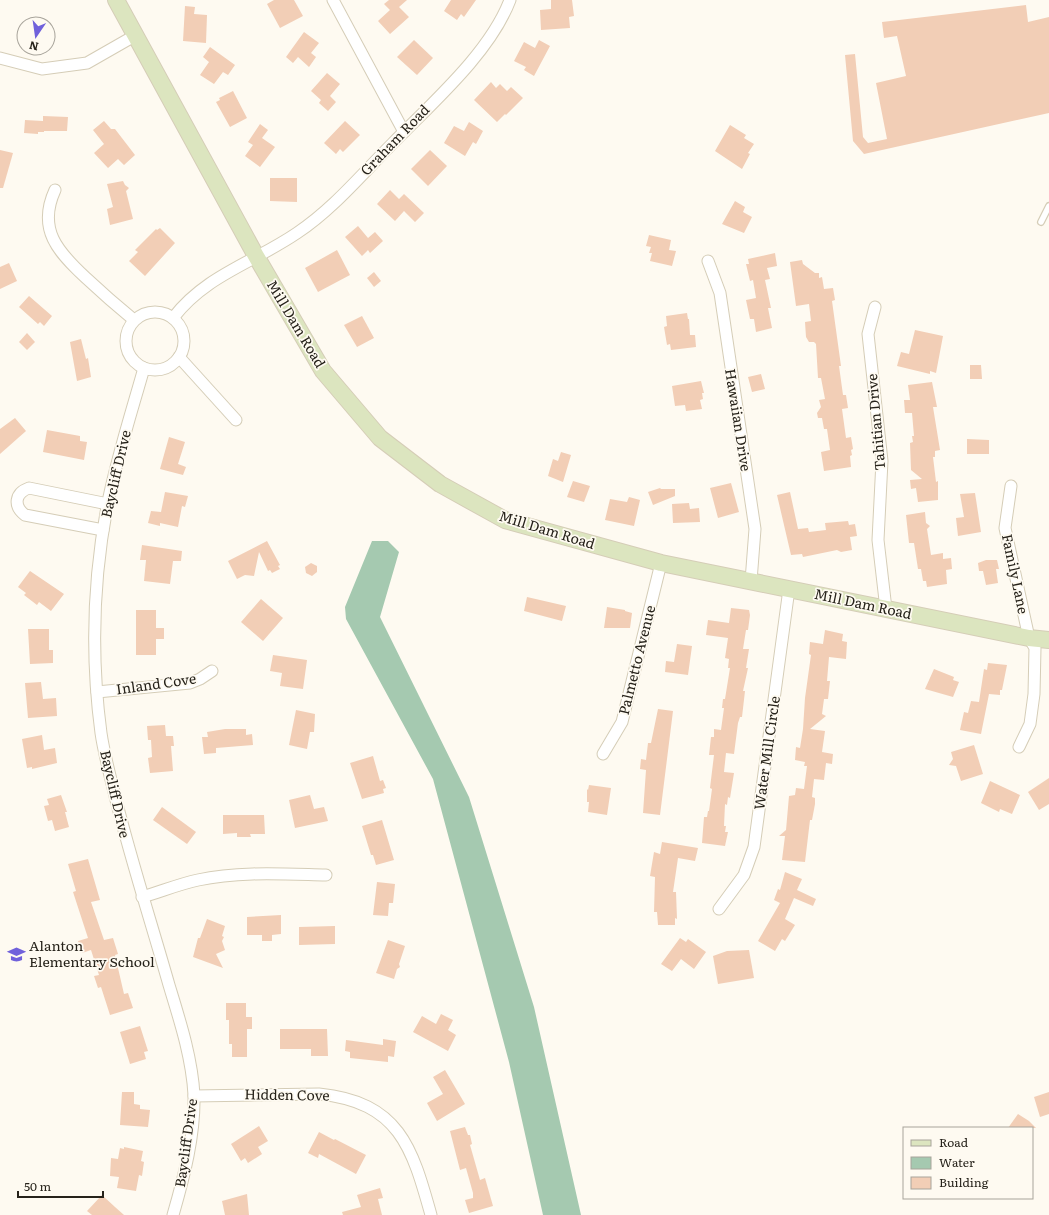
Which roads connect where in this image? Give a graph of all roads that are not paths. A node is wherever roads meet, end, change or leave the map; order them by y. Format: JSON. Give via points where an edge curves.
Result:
{"nodes":[{"id":1,"x":116,"y":0,"type":"edge"},
{"id":2,"x":333,"y":0,"type":"edge"},
{"id":3,"x":510,"y":0,"type":"edge"},
{"id":4,"x":136,"y":35,"type":"junction"},
{"id":5,"x":0,"y":58,"type":"edge"},
{"id":6,"x":404,"y":132,"type":"junction"},
{"id":7,"x":55,"y":190,"type":"dead end"},
{"id":8,"x":1049,"y":206,"type":"edge"},
{"id":9,"x":1041,"y":222,"type":"dead end"},
{"id":10,"x":256,"y":256,"type":"junction"},
{"id":11,"x":708,"y":262,"type":"dead end"},
{"id":12,"x":875,"y":307,"type":"dead end"},
{"id":13,"x":173,"y":318,"type":"junction"},
{"id":14,"x":134,"y":320,"type":"junction"},
{"id":15,"x":179,"y":357,"type":"junction"},
{"id":16,"x":144,"y":368,"type":"junction"},
{"id":17,"x":236,"y":420,"type":"dead end"},
{"id":18,"x":1011,"y":486,"type":"dead end"},
{"id":19,"x":108,"y":504,"type":"junction"},
{"id":20,"x":103,"y":530,"type":"junction"},
{"id":21,"x":661,"y":563,"type":"junction"},
{"id":22,"x":751,"y":581,"type":"junction"},
{"id":23,"x":789,"y":589,"type":"junction"},
{"id":24,"x":886,"y":609,"type":"junction"},
{"id":25,"x":1029,"y":638,"type":"junction"},
{"id":26,"x":1049,"y":640,"type":"edge"},
{"id":27,"x":212,"y":671,"type":"dead end"},
{"id":28,"x":97,"y":692,"type":"junction"},
{"id":29,"x":1020,"y":747,"type":"dead end"},
{"id":30,"x":604,"y":754,"type":"dead end"},
{"id":31,"x":326,"y":875,"type":"dead end"},
{"id":32,"x":142,"y":897,"type":"junction"},
{"id":33,"x":719,"y":909,"type":"dead end"},
{"id":34,"x":194,"y":1096,"type":"junction"},
{"id":35,"x":173,"y":1215,"type":"edge"},
{"id":36,"x":430,"y":1215,"type":"edge"}],
"edges":[{"from":1,"to":4,"type":"street","name":"Mill Dam Road"},
{"from":2,"to":6,"type":"street"},
{"from":3,"to":6,"type":"street","name":"Graham Road","via":[[501,20],[471,62]]},
{"from":4,"to":5,"type":"street","via":[[87,63],[42,69]]},
{"from":4,"to":10,"type":"street","name":"Mill Dam Road"},
{"from":6,"to":10,"type":"street","name":"Graham Road","via":[[312,223]]},
{"from":7,"to":14,"type":"street","via":[[48,216],[49,228],[56,246],[82,275]]},
{"from":8,"to":9,"type":"lane"},
{"from":10,"to":13,"type":"street","via":[[199,290],[182,305]]},
{"from":10,"to":21,"type":"street","name":"Mill Dam Road","via":[[323,371],[380,438],[440,484],[505,520]]},
{"from":11,"to":22,"type":"street","name":"Hawaiian Drive","via":[[720,293],[755,528]]},
{"from":12,"to":24,"type":"street","name":"Tahitian Drive","via":[[868,334],[882,461],[878,540]]},
{"from":13,"to":14,"type":"street","via":[[149,312]]},
{"from":13,"to":15,"type":"street","via":[[182,329],[184,344]]},
{"from":14,"to":16,"type":"street","via":[[126,334],[125,342],[131,358]]},
{"from":15,"to":16,"type":"street","via":[[174,363],[159,370]]},
{"from":15,"to":17,"type":"street"},
{"from":16,"to":19,"type":"street","name":"Baycliff Drive"},
{"from":18,"to":25,"type":"street","name":"Family Lane","via":[[1005,528]]},
{"from":19,"to":20,"type":"street","name":"Baycliff Drive"},
{"from":19,"to":20,"type":"street","via":[[29,488],[20,493],[17,500],[17,506],[25,515]]},
{"from":20,"to":28,"type":"street","name":"Baycliff Drive","via":[[95,625]]},
{"from":21,"to":22,"type":"street","name":"Mill Dam Road"},
{"from":21,"to":30,"type":"street","name":"Palmetto Avenue","via":[[622,722]]},
{"from":22,"to":23,"type":"street","name":"Mill Dam Road"},
{"from":23,"to":24,"type":"street","name":"Mill Dam Road"},
{"from":23,"to":33,"type":"street","name":"Water Mill Circle","via":[[754,848],[744,875]]},
{"from":24,"to":25,"type":"street","name":"Mill Dam Road"},
{"from":25,"to":26,"type":"street","name":"Mill Dam Road"},
{"from":25,"to":29,"type":"street","name":"Family Lane","via":[[1035,648],[1034,694],[1030,724]]},
{"from":27,"to":28,"type":"street","name":"Inland Cove","via":[[190,682]]},
{"from":28,"to":32,"type":"street","name":"Baycliff Drive","via":[[101,734]]},
{"from":31,"to":32,"type":"street","via":[[279,873],[231,876],[198,880]]},
{"from":32,"to":34,"type":"street","name":"Baycliff Drive","via":[[184,1036]]},
{"from":34,"to":35,"type":"street","name":"Baycliff Drive","via":[[187,1157]]},
{"from":34,"to":36,"type":"street","name":"Hidden Cove","via":[[319,1094],[358,1101],[375,1110],[399,1132],[417,1166]]}]}
